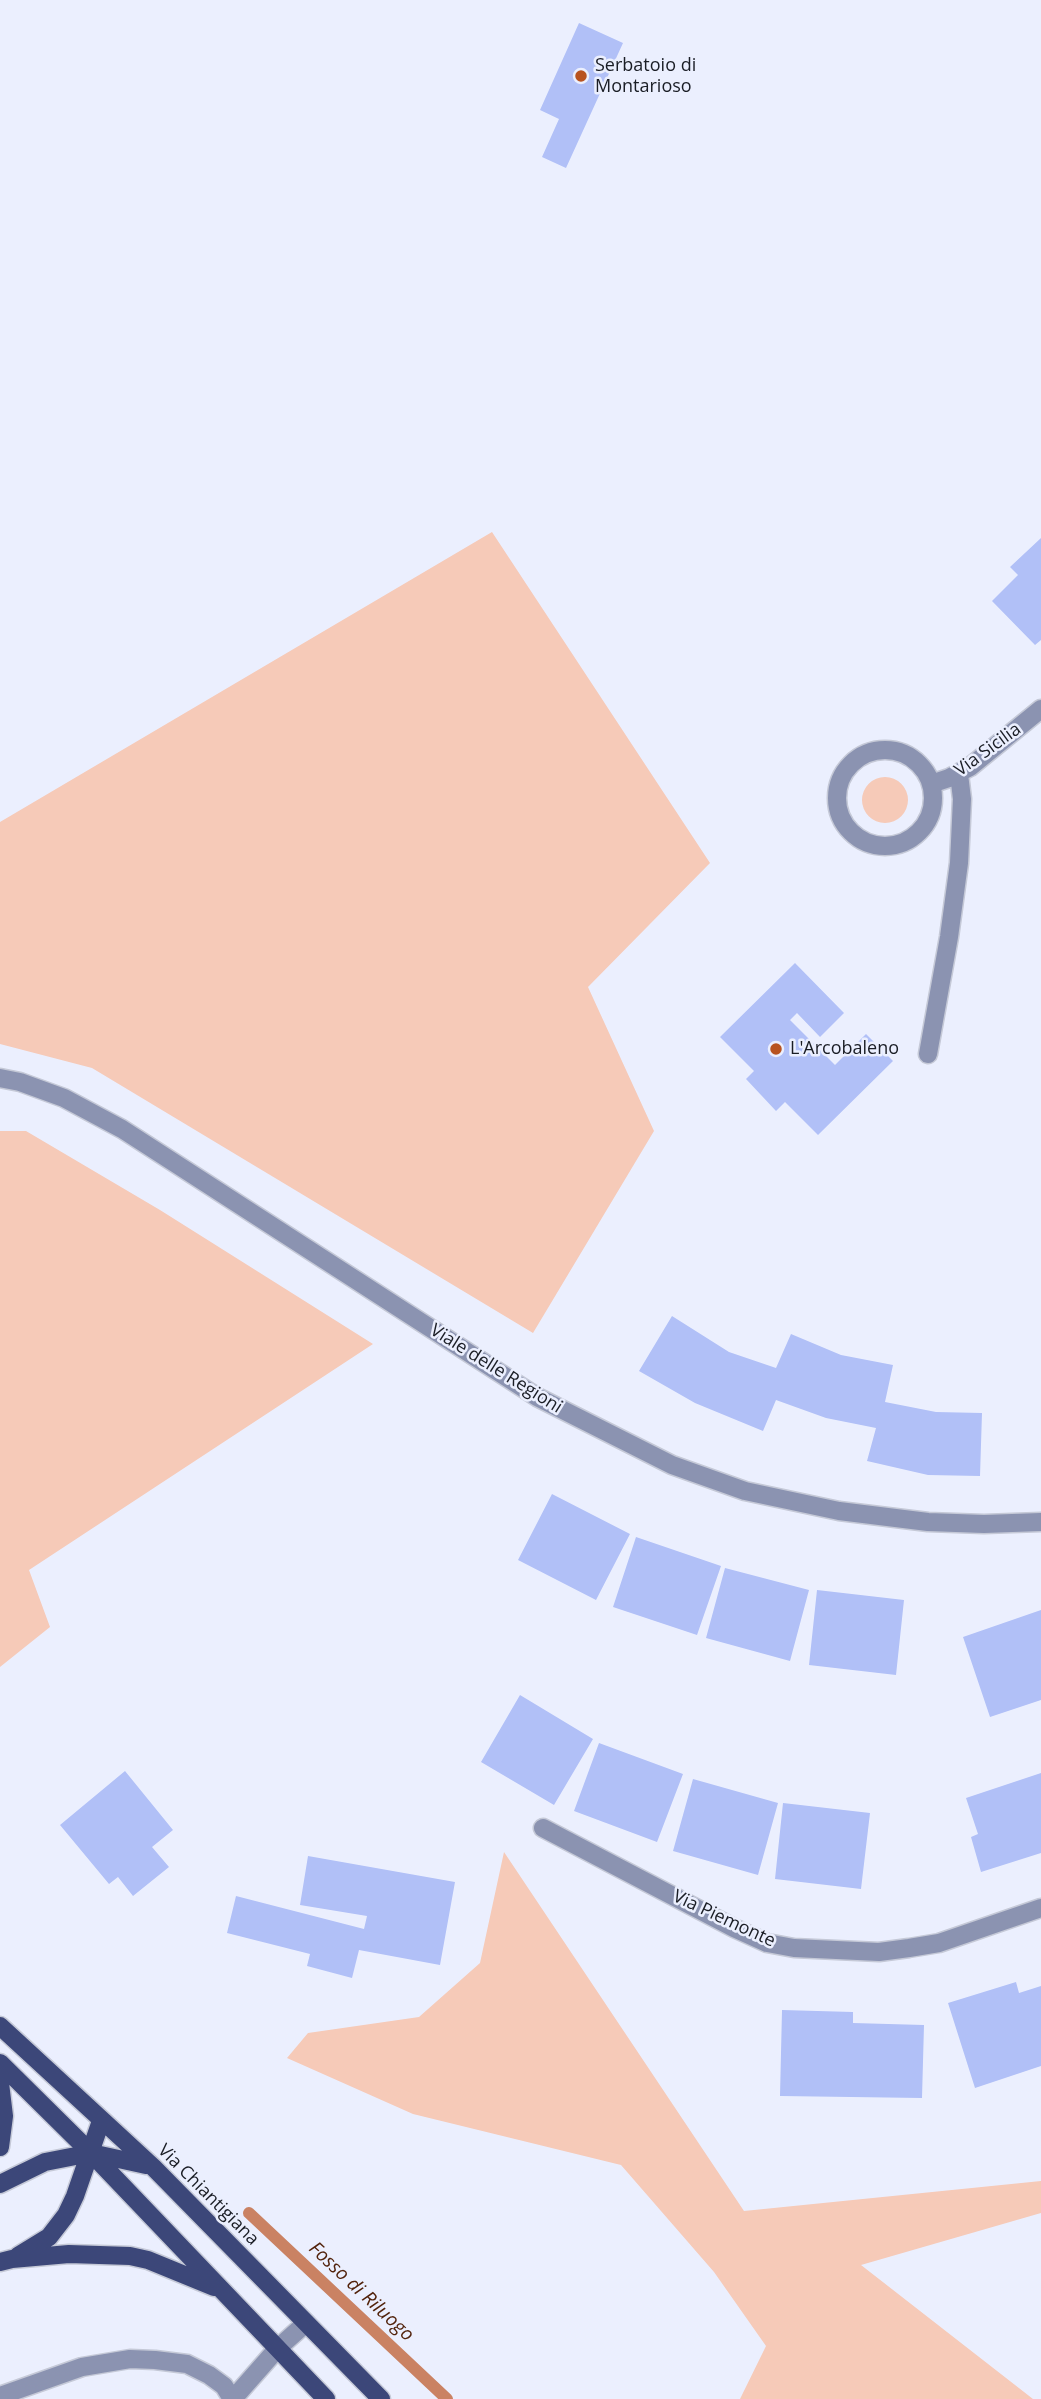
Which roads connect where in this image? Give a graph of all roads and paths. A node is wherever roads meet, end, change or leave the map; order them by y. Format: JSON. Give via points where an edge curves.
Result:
{"nodes":[{"id":1,"x":1041,"y":709,"type":"edge"},
{"id":2,"x":958,"y":774,"type":"junction"},
{"id":3,"x":931,"y":785,"type":"junction"},
{"id":4,"x":928,"y":1054,"type":"dead end"},
{"id":5,"x":0,"y":1078,"type":"edge"},
{"id":6,"x":1041,"y":1522,"type":"edge"},
{"id":7,"x":543,"y":1828,"type":"dead end"},
{"id":8,"x":1041,"y":1908,"type":"edge"},
{"id":9,"x":0,"y":2026,"type":"edge"},
{"id":10,"x":0,"y":2063,"type":"edge"},
{"id":11,"x":0,"y":2083,"type":"edge"},
{"id":12,"x":101,"y":2121,"type":"junction"},
{"id":13,"x":0,"y":2147,"type":"edge"},
{"id":14,"x":90,"y":2153,"type":"junction"},
{"id":15,"x":153,"y":2167,"type":"junction"},
{"id":16,"x":0,"y":2184,"type":"edge"},
{"id":17,"x":6,"y":2260,"type":"edge"},
{"id":18,"x":221,"y":2290,"type":"junction"},
{"id":19,"x":306,"y":2323,"type":"junction"},
{"id":20,"x":278,"y":2349,"type":"junction"},
{"id":21,"x":0,"y":2396,"type":"edge"},
{"id":22,"x":233,"y":2399,"type":"edge"},
{"id":23,"x":326,"y":2399,"type":"edge"},
{"id":24,"x":382,"y":2399,"type":"edge"}],
"edges":[{"from":1,"to":2,"type":"street","name":"Via Sicilia"},
{"from":2,"to":3,"type":"street","name":"Via Sicilia"},
{"from":2,"to":4,"type":"street","via":[[962,799],[959,863]]},
{"from":3,"to":3,"type":"street","via":[[908,756],[886,750],[871,752],[852,764],[839,782],[839,813],[859,839],[874,846],[899,844],[920,831],[929,818]]},
{"from":5,"to":6,"type":"street","name":"Viale delle Regioni","via":[[64,1098],[122,1129],[537,1397],[672,1465],[746,1491],[839,1511],[928,1522]]},
{"from":7,"to":8,"type":"street","name":"Via Piemonte","via":[[734,1928],[794,1948],[866,1952],[909,1948],[939,1943]]},
{"from":9,"to":12,"type":"main road","name":"Via Chiantigiana"},
{"from":10,"to":14,"type":"main road"},
{"from":11,"to":13,"type":"main road","via":[[4,2116]]},
{"from":12,"to":14,"type":"main road"},
{"from":12,"to":15,"type":"main road","name":"Via Chiantigiana"},
{"from":14,"to":15,"type":"main road"},
{"from":14,"to":16,"type":"main road","via":[[44,2162]]},
{"from":14,"to":17,"type":"main road","via":[[75,2196],[57,2228],[40,2243]]},
{"from":14,"to":18,"type":"main road"},
{"from":15,"to":19,"type":"main road","name":"Via Chiantigiana"},
{"from":17,"to":18,"type":"main road","via":[[130,2256]]},
{"from":18,"to":20,"type":"main road"},
{"from":19,"to":20,"type":"street"},
{"from":19,"to":24,"type":"main road","name":"Via Chiantigiana"},
{"from":20,"to":22,"type":"street"},
{"from":20,"to":23,"type":"main road"},
{"from":21,"to":22,"type":"street","via":[[82,2367],[142,2359],[199,2369],[224,2386]]}]}
